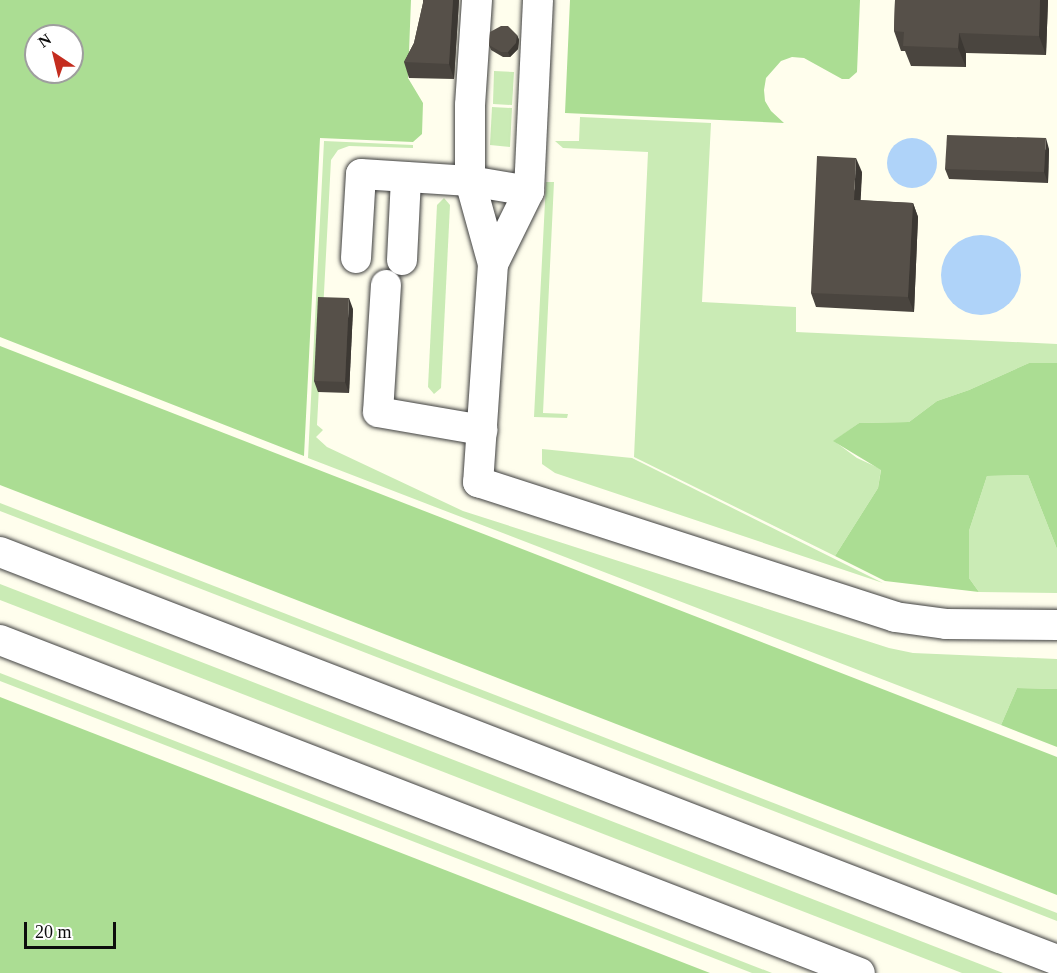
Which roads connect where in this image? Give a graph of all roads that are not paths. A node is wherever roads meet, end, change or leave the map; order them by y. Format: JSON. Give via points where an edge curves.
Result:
{"nodes":[{"id":1,"x":477,"y":0,"type":"edge"},
{"id":2,"x":538,"y":0,"type":"edge"},
{"id":3,"x":405,"y":177,"type":"junction"},
{"id":4,"x":470,"y":181,"type":"junction"},
{"id":5,"x":529,"y":191,"type":"junction"},
{"id":6,"x":356,"y":258,"type":"dead end"},
{"id":7,"x":402,"y":260,"type":"dead end"},
{"id":8,"x":493,"y":264,"type":"junction"},
{"id":9,"x":386,"y":285,"type":"dead end"},
{"id":10,"x":482,"y":430,"type":"junction"},
{"id":11,"x":0,"y":552,"type":"edge"},
{"id":12,"x":1057,"y":625,"type":"edge"},
{"id":13,"x":0,"y":640,"type":"edge"},
{"id":14,"x":1057,"y":960,"type":"edge"},
{"id":15,"x":860,"y":973,"type":"edge"}],
"edges":[{"from":1,"to":4,"type":"street"},
{"from":2,"to":5,"type":"street"},
{"from":3,"to":4,"type":"street"},
{"from":3,"to":6,"type":"street","via":[[360,175]]},
{"from":3,"to":7,"type":"street"},
{"from":4,"to":5,"type":"street"},
{"from":4,"to":8,"type":"street"},
{"from":5,"to":8,"type":"street"},
{"from":8,"to":10,"type":"street"},
{"from":9,"to":10,"type":"street","via":[[378,412]]},
{"from":10,"to":12,"type":"street","via":[[478,482],[896,617],[946,624]]},
{"from":11,"to":14,"type":"street"},
{"from":13,"to":15,"type":"street"}]}
